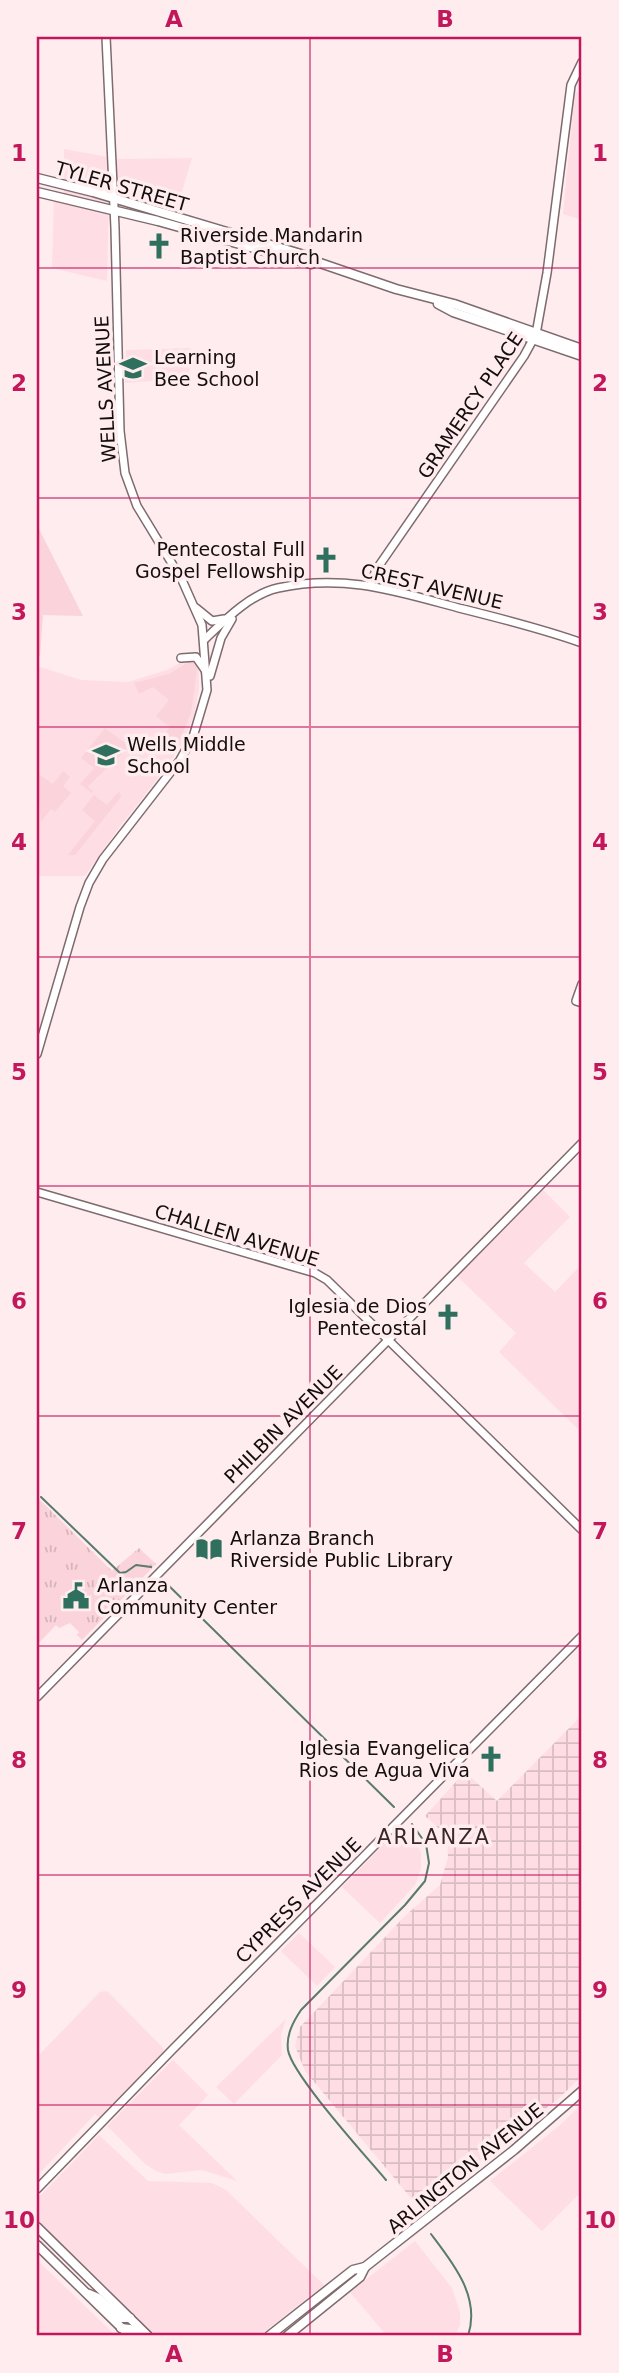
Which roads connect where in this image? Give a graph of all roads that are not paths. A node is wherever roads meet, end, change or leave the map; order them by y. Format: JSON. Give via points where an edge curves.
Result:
{"nodes":[{"id":1,"x":106,"y":37,"type":"edge"},
{"id":2,"x":582,"y":62,"type":"edge"},
{"id":3,"x":37,"y":178,"type":"edge"},
{"id":4,"x":111,"y":180,"type":"junction"},
{"id":5,"x":37,"y":192,"type":"edge"},
{"id":6,"x":93,"y":192,"type":"junction"},
{"id":7,"x":113,"y":199,"type":"junction"},
{"id":8,"x":114,"y":210,"type":"junction"},
{"id":9,"x":317,"y":262,"type":"junction"},
{"id":10,"x":534,"y":337,"type":"junction"},
{"id":11,"x":582,"y":349,"type":"edge"},
{"id":12,"x":582,"y":356,"type":"edge"},
{"id":13,"x":370,"y":584,"type":"junction"},
{"id":14,"x":194,"y":607,"type":"junction"},
{"id":15,"x":237,"y":611,"type":"junction"},
{"id":16,"x":204,"y":640,"type":"junction"},
{"id":17,"x":582,"y":643,"type":"edge"},
{"id":18,"x":181,"y":658,"type":"dead end"},
{"id":19,"x":208,"y":680,"type":"junction"},
{"id":20,"x":582,"y":984,"type":"edge"},
{"id":21,"x":579,"y":1002,"type":"edge"},
{"id":22,"x":37,"y":1054,"type":"edge"},
{"id":23,"x":582,"y":1143,"type":"edge"},
{"id":24,"x":37,"y":1192,"type":"edge"},
{"id":25,"x":389,"y":1340,"type":"junction"},
{"id":26,"x":582,"y":1530,"type":"edge"},
{"id":27,"x":582,"y":1636,"type":"edge"},
{"id":28,"x":37,"y":1697,"type":"edge"},
{"id":29,"x":582,"y":2091,"type":"edge"},
{"id":30,"x":37,"y":2189,"type":"edge"},
{"id":31,"x":37,"y":2227,"type":"edge"},
{"id":32,"x":37,"y":2245,"type":"edge"},
{"id":33,"x":365,"y":2267,"type":"junction"},
{"id":34,"x":331,"y":2287,"type":"junction"},
{"id":35,"x":83,"y":2291,"type":"junction"},
{"id":36,"x":312,"y":2315,"type":"junction"},
{"id":37,"x":130,"y":2318,"type":"junction"},
{"id":38,"x":121,"y":2328,"type":"junction"},
{"id":39,"x":130,"y":2336,"type":"edge"},
{"id":40,"x":139,"y":2336,"type":"edge"},
{"id":41,"x":148,"y":2336,"type":"edge"},
{"id":42,"x":269,"y":2336,"type":"edge"},
{"id":43,"x":287,"y":2336,"type":"edge"}],
"edges":[{"from":1,"to":4,"type":"street","name":"WELLS AVENUE"},
{"from":2,"to":10,"type":"street","name":"GRAMERCY PLACE","via":[[571,85],[547,273]]},
{"from":3,"to":6,"type":"main road","name":"TYLER STREET"},
{"from":4,"to":6,"type":"main road","via":[[106,189]]},
{"from":4,"to":7,"type":"street","name":"WELLS AVENUE"},
{"from":5,"to":8,"type":"main road","name":"TYLER STREET"},
{"from":6,"to":7,"type":"main road","name":"TYLER STREET"},
{"from":7,"to":8,"type":"street","name":"WELLS AVENUE"},
{"from":7,"to":9,"type":"main road","name":"TYLER STREET"},
{"from":8,"to":9,"type":"main road","name":"TYLER STREET"},
{"from":8,"to":14,"type":"street","name":"WELLS AVENUE","via":[[125,473],[136,506]]},
{"from":9,"to":10,"type":"main road","name":"TYLER STREET","via":[[454,304]]},
{"from":10,"to":11,"type":"main road","name":"TYLER STREET"},
{"from":10,"to":12,"type":"main road","name":"TYLER STREET"},
{"from":10,"to":13,"type":"street","name":"GRAMERCY PLACE"},
{"from":13,"to":15,"type":"street","name":"CREST AVENUE","via":[[329,582],[277,588]]},
{"from":13,"to":17,"type":"street","name":"CREST AVENUE"},
{"from":14,"to":15,"type":"street","via":[[212,621]]},
{"from":14,"to":16,"type":"street","name":"WELLS AVENUE"},
{"from":15,"to":16,"type":"street","name":"CREST AVENUE"},
{"from":15,"to":19,"type":"street","via":[[221,639]]},
{"from":16,"to":19,"type":"street","name":"WELLS AVENUE"},
{"from":18,"to":19,"type":"street","via":[[198,658]]},
{"from":19,"to":22,"type":"street","name":"WELLS AVENUE","via":[[193,737],[180,760],[89,883]]},
{"from":20,"to":21,"type":"street"},
{"from":23,"to":25,"type":"street","name":"PHILBIN AVENUE"},
{"from":24,"to":25,"type":"street","name":"CHALLEN AVENUE","via":[[315,1273]]},
{"from":25,"to":26,"type":"street","name":"CHALLEN AVENUE"},
{"from":25,"to":28,"type":"street","name":"PHILBIN AVENUE"},
{"from":27,"to":30,"type":"street","name":"CYPRESS AVENUE"},
{"from":29,"to":33,"type":"main road","name":"ARLINGTON AVENUE"},
{"from":31,"to":37,"type":"main road"},
{"from":32,"to":35,"type":"main road"},
{"from":33,"to":34,"type":"main road","name":"ARLINGTON AVENUE"},
{"from":33,"to":36,"type":"main road","name":"ARLINGTON AVENUE","via":[[360,2277]]},
{"from":34,"to":36,"type":"main road","via":[[334,2293]]},
{"from":34,"to":42,"type":"main road","name":"ARLINGTON AVENUE"},
{"from":35,"to":37,"type":"main road","via":[[120,2318]]},
{"from":35,"to":38,"type":"main road"},
{"from":36,"to":43,"type":"main road","name":"ARLINGTON AVENUE"},
{"from":37,"to":41,"type":"main road"},
{"from":38,"to":39,"type":"main road"},
{"from":38,"to":40,"type":"main road"}]}
